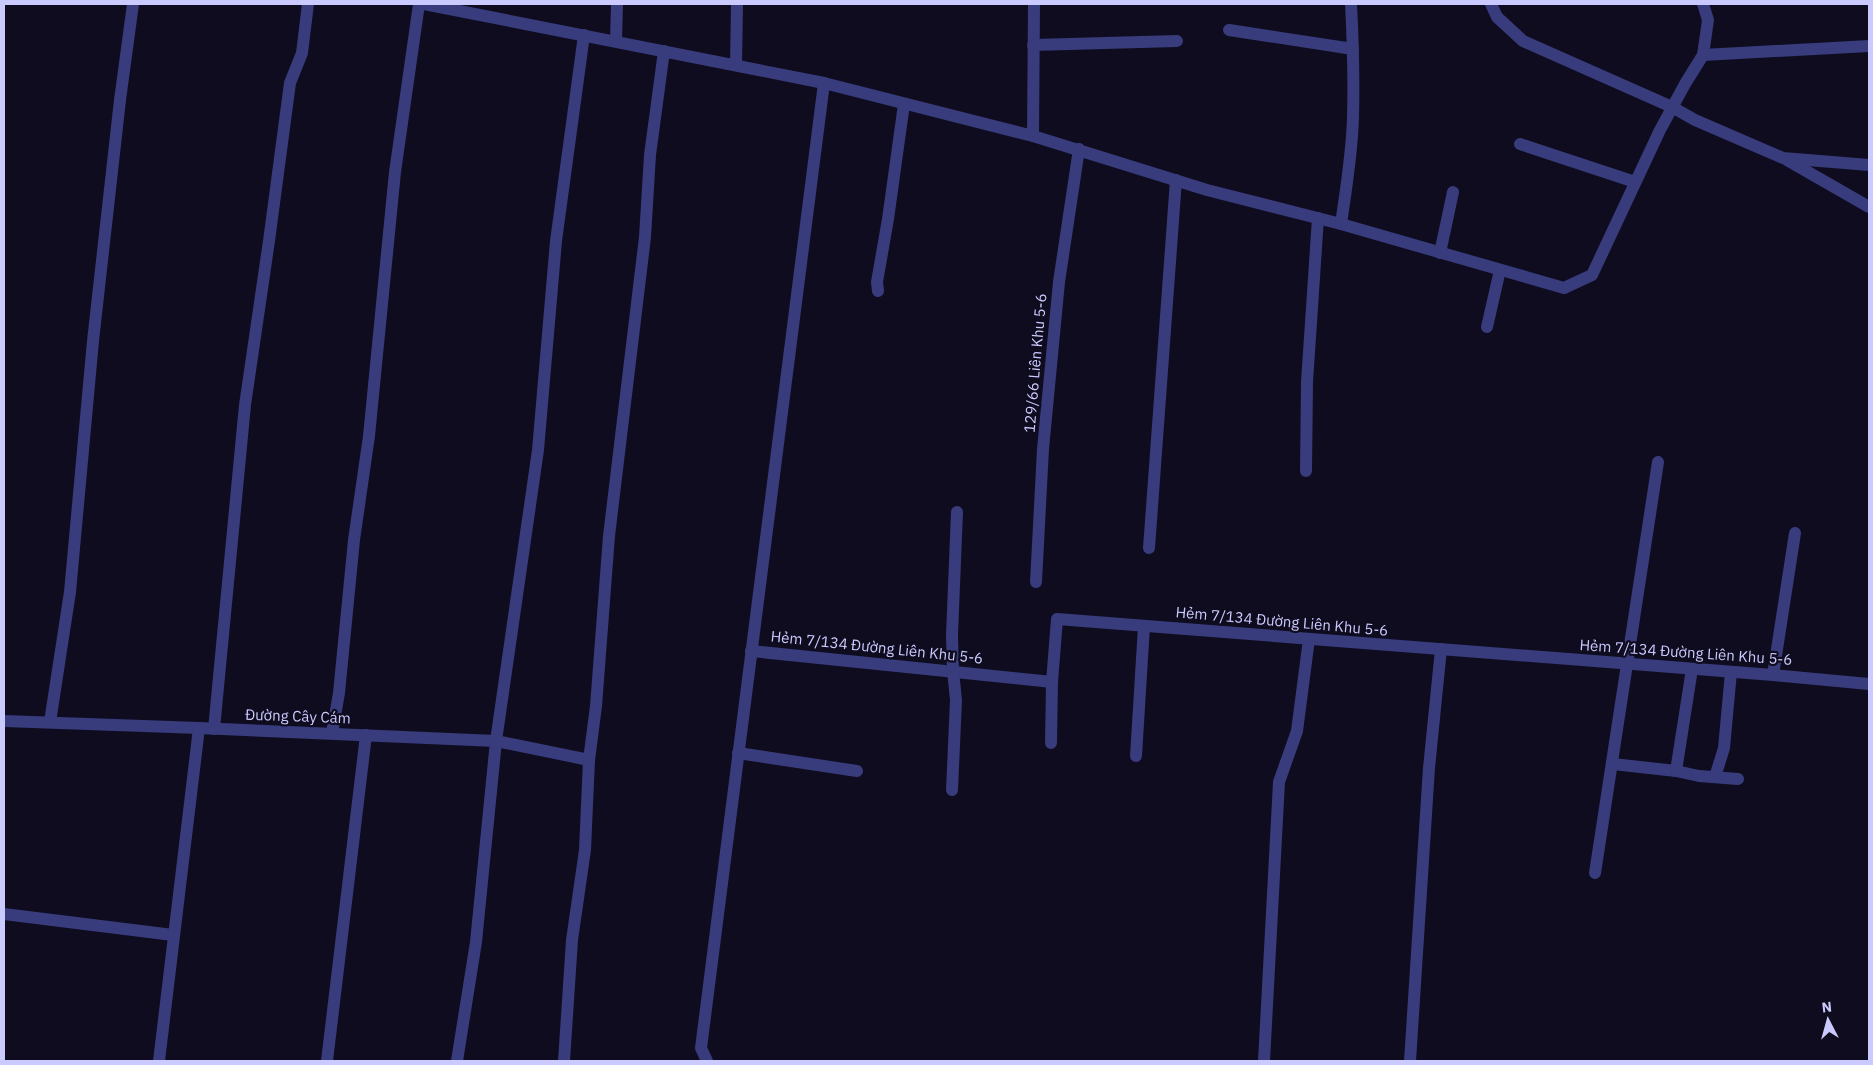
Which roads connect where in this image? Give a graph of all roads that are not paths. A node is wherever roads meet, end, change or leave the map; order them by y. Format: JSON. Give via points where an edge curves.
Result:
{"nodes":[{"id":1,"x":133,"y":4,"type":"edge"},
{"id":2,"x":308,"y":4,"type":"edge"},
{"id":3,"x":419,"y":4,"type":"edge"},
{"id":4,"x":424,"y":4,"type":"edge"},
{"id":5,"x":617,"y":4,"type":"edge"},
{"id":6,"x":738,"y":4,"type":"edge"},
{"id":7,"x":1034,"y":4,"type":"edge"},
{"id":8,"x":1351,"y":4,"type":"edge"},
{"id":9,"x":1491,"y":4,"type":"edge"},
{"id":10,"x":1703,"y":4,"type":"edge"},
{"id":11,"x":1229,"y":30,"type":"dead end"},
{"id":12,"x":584,"y":35,"type":"junction"},
{"id":13,"x":616,"y":41,"type":"junction"},
{"id":14,"x":1177,"y":41,"type":"dead end"},
{"id":15,"x":1033,"y":46,"type":"junction"},
{"id":16,"x":1869,"y":46,"type":"edge"},
{"id":17,"x":1353,"y":48,"type":"junction"},
{"id":18,"x":664,"y":51,"type":"junction"},
{"id":19,"x":1703,"y":55,"type":"junction"},
{"id":20,"x":736,"y":65,"type":"junction"},
{"id":21,"x":824,"y":84,"type":"junction"},
{"id":22,"x":904,"y":104,"type":"junction"},
{"id":23,"x":1672,"y":107,"type":"junction"},
{"id":24,"x":1033,"y":136,"type":"junction"},
{"id":25,"x":1520,"y":144,"type":"dead end"},
{"id":26,"x":1079,"y":149,"type":"junction"},
{"id":27,"x":1783,"y":158,"type":"junction"},
{"id":28,"x":1869,"y":165,"type":"edge"},
{"id":29,"x":1176,"y":180,"type":"junction"},
{"id":30,"x":1636,"y":182,"type":"junction"},
{"id":31,"x":1453,"y":192,"type":"dead end"},
{"id":32,"x":1869,"y":207,"type":"edge"},
{"id":33,"x":1318,"y":218,"type":"junction"},
{"id":34,"x":1341,"y":224,"type":"junction"},
{"id":35,"x":1440,"y":253,"type":"junction"},
{"id":36,"x":1500,"y":270,"type":"junction"},
{"id":37,"x":878,"y":292,"type":"dead end"},
{"id":38,"x":1487,"y":327,"type":"dead end"},
{"id":39,"x":1658,"y":462,"type":"dead end"},
{"id":40,"x":1306,"y":471,"type":"dead end"},
{"id":41,"x":957,"y":512,"type":"dead end"},
{"id":42,"x":1795,"y":533,"type":"dead end"},
{"id":43,"x":1149,"y":548,"type":"dead end"},
{"id":44,"x":1036,"y":582,"type":"dead end"},
{"id":45,"x":1144,"y":626,"type":"junction"},
{"id":46,"x":1309,"y":639,"type":"junction"},
{"id":47,"x":1441,"y":650,"type":"junction"},
{"id":48,"x":751,"y":651,"type":"junction"},
{"id":49,"x":1626,"y":664,"type":"junction"},
{"id":50,"x":1692,"y":669,"type":"junction"},
{"id":51,"x":953,"y":671,"type":"junction"},
{"id":52,"x":1732,"y":672,"type":"junction"},
{"id":53,"x":1773,"y":675,"type":"junction"},
{"id":54,"x":1052,"y":682,"type":"junction"},
{"id":55,"x":1869,"y":684,"type":"edge"},
{"id":56,"x":4,"y":722,"type":"edge"},
{"id":57,"x":50,"y":722,"type":"junction"},
{"id":58,"x":199,"y":728,"type":"junction"},
{"id":59,"x":214,"y":729,"type":"junction"},
{"id":60,"x":332,"y":733,"type":"junction"},
{"id":61,"x":366,"y":735,"type":"junction"},
{"id":62,"x":496,"y":741,"type":"junction"},
{"id":63,"x":1051,"y":743,"type":"dead end"},
{"id":64,"x":738,"y":754,"type":"junction"},
{"id":65,"x":1136,"y":756,"type":"dead end"},
{"id":66,"x":589,"y":760,"type":"junction"},
{"id":67,"x":1613,"y":764,"type":"junction"},
{"id":68,"x":857,"y":771,"type":"dead end"},
{"id":69,"x":1676,"y":771,"type":"junction"},
{"id":70,"x":1715,"y":778,"type":"junction"},
{"id":71,"x":1738,"y":779,"type":"dead end"},
{"id":72,"x":952,"y":790,"type":"dead end"},
{"id":73,"x":1595,"y":873,"type":"dead end"},
{"id":74,"x":4,"y":914,"type":"edge"},
{"id":75,"x":173,"y":935,"type":"junction"},
{"id":76,"x":159,"y":1061,"type":"edge"},
{"id":77,"x":327,"y":1061,"type":"edge"},
{"id":78,"x":456,"y":1061,"type":"edge"},
{"id":79,"x":564,"y":1061,"type":"edge"},
{"id":80,"x":707,"y":1061,"type":"edge"},
{"id":81,"x":1264,"y":1061,"type":"edge"},
{"id":82,"x":1410,"y":1061,"type":"edge"}],
"edges":[{"from":1,"to":57,"type":"street","via":[[93,341],[70,592]]},
{"from":2,"to":59,"type":"street","via":[[302,54],[290,83],[244,405]]},
{"from":3,"to":60,"type":"street","via":[[394,172],[368,436]]},
{"from":4,"to":12,"type":"street"},
{"from":5,"to":13,"type":"street"},
{"from":6,"to":20,"type":"street"},
{"from":7,"to":15,"type":"street"},
{"from":8,"to":17,"type":"street"},
{"from":9,"to":23,"type":"street","via":[[1497,17],[1523,40]]},
{"from":10,"to":19,"type":"street","via":[[1708,20]]},
{"from":11,"to":17,"type":"street"},
{"from":12,"to":13,"type":"street"},
{"from":12,"to":62,"type":"street","via":[[556,242],[538,450]]},
{"from":13,"to":18,"type":"street"},
{"from":14,"to":15,"type":"street"},
{"from":15,"to":24,"type":"street"},
{"from":16,"to":19,"type":"street"},
{"from":17,"to":34,"type":"street","via":[[1353,119]]},
{"from":18,"to":20,"type":"street"},
{"from":18,"to":66,"type":"street","via":[[609,536]]},
{"from":19,"to":23,"type":"street"},
{"from":20,"to":21,"type":"street"},
{"from":21,"to":22,"type":"street"},
{"from":21,"to":48,"type":"street"},
{"from":22,"to":24,"type":"street"},
{"from":22,"to":37,"type":"street"},
{"from":23,"to":27,"type":"street"},
{"from":23,"to":30,"type":"street"},
{"from":24,"to":26,"type":"street"},
{"from":25,"to":30,"type":"street"},
{"from":26,"to":29,"type":"street"},
{"from":26,"to":44,"type":"street","name":"129/66 Liên Khu 5-6","via":[[1059,282],[1043,449]]},
{"from":27,"to":28,"type":"street"},
{"from":27,"to":32,"type":"street"},
{"from":29,"to":33,"type":"street"},
{"from":29,"to":43,"type":"street"},
{"from":30,"to":36,"type":"street","via":[[1592,275],[1564,288]]},
{"from":31,"to":35,"type":"street"},
{"from":33,"to":34,"type":"street"},
{"from":33,"to":40,"type":"street"},
{"from":34,"to":35,"type":"street"},
{"from":35,"to":36,"type":"street"},
{"from":36,"to":38,"type":"street"},
{"from":39,"to":49,"type":"street"},
{"from":41,"to":51,"type":"street"},
{"from":42,"to":53,"type":"street"},
{"from":45,"to":46,"type":"street","name":"Hẻm 7/134 Đường Liên Khu 5-6"},
{"from":45,"to":54,"type":"street","name":"Hẻm 7/134 Đường Liên Khu 5-6","via":[[1057,619]]},
{"from":45,"to":65,"type":"street"},
{"from":46,"to":47,"type":"street","name":"Hẻm 7/134 Đường Liên Khu 5-6"},
{"from":46,"to":81,"type":"street","via":[[1297,731],[1279,782]]},
{"from":47,"to":49,"type":"street","name":"Hẻm 7/134 Đường Liên Khu 5-6"},
{"from":47,"to":82,"type":"street"},
{"from":48,"to":51,"type":"street","name":"Hẻm 7/134 Đường Liên Khu 5-6"},
{"from":48,"to":64,"type":"street"},
{"from":49,"to":50,"type":"street","name":"Hẻm 7/134 Đường Liên Khu 5-6"},
{"from":49,"to":67,"type":"street"},
{"from":50,"to":52,"type":"street","name":"Hẻm 7/134 Đường Liên Khu 5-6"},
{"from":50,"to":69,"type":"street"},
{"from":51,"to":54,"type":"street","name":"Hẻm 7/134 Đường Liên Khu 5-6"},
{"from":51,"to":72,"type":"street","via":[[956,700]]},
{"from":52,"to":53,"type":"street","name":"Hẻm 7/134 Đường Liên Khu 5-6"},
{"from":52,"to":70,"type":"street","via":[[1724,748]]},
{"from":53,"to":55,"type":"street","name":"Hẻm 7/134 Đường Liên Khu 5-6"},
{"from":54,"to":63,"type":"street"},
{"from":56,"to":57,"type":"street","name":"Đường Cây Cám"},
{"from":57,"to":58,"type":"street","name":"Đường Cây Cám"},
{"from":58,"to":59,"type":"street","name":"Đường Cây Cám"},
{"from":58,"to":75,"type":"street"},
{"from":59,"to":60,"type":"street","name":"Đường Cây Cám"},
{"from":60,"to":61,"type":"street","name":"Đường Cây Cám"},
{"from":61,"to":62,"type":"street","name":"Đường Cây Cám"},
{"from":61,"to":77,"type":"street"},
{"from":62,"to":66,"type":"street","name":"Đường Cây Cám"},
{"from":62,"to":78,"type":"street","via":[[476,942]]},
{"from":64,"to":68,"type":"street"},
{"from":64,"to":80,"type":"street","via":[[701,1048]]},
{"from":66,"to":79,"type":"street"},
{"from":67,"to":69,"type":"street"},
{"from":67,"to":73,"type":"street"},
{"from":69,"to":70,"type":"street"},
{"from":70,"to":71,"type":"street"},
{"from":74,"to":75,"type":"street"},
{"from":75,"to":76,"type":"street"}]}
